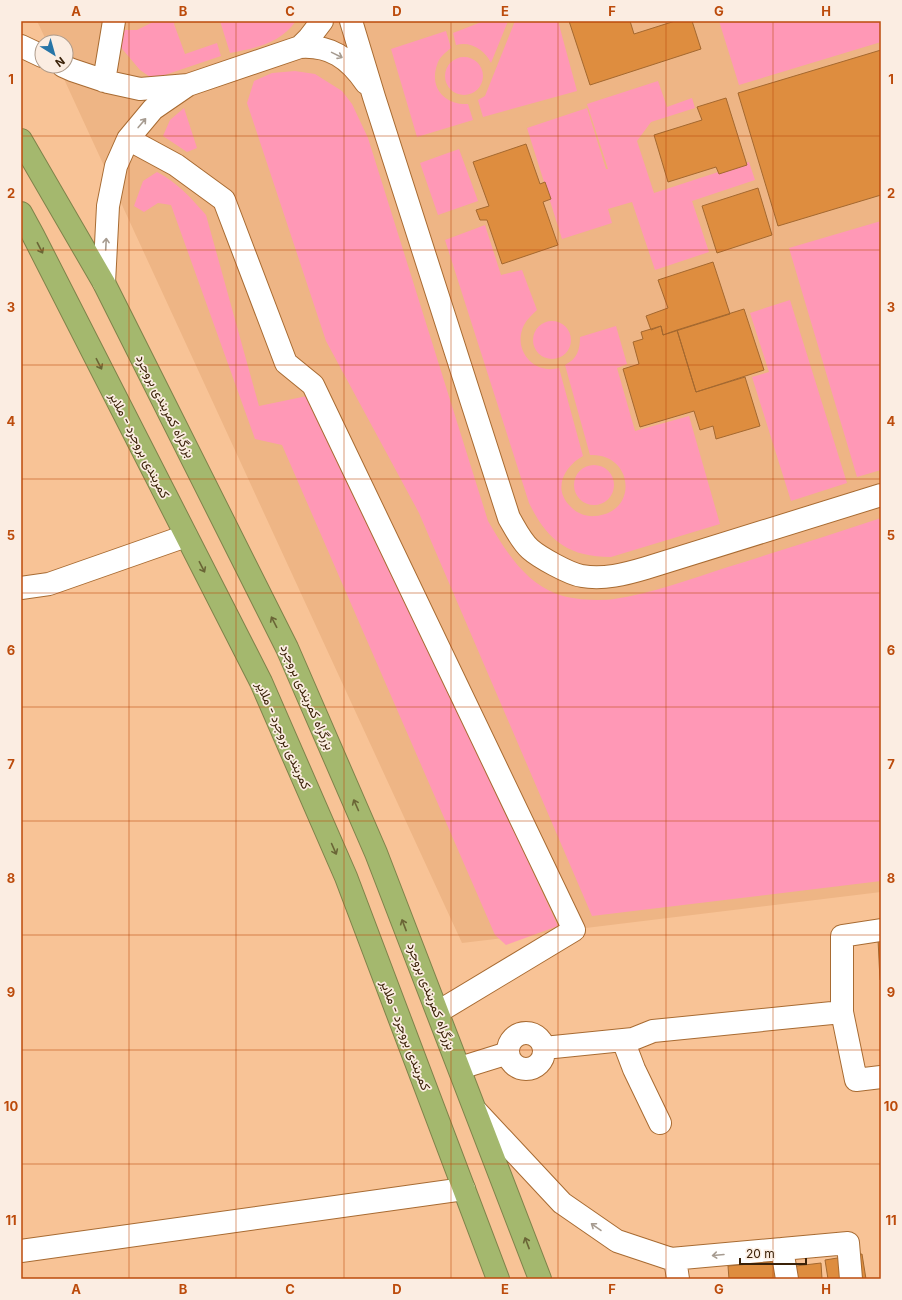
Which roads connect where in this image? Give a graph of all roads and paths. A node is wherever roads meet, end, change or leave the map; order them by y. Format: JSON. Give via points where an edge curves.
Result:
{"nodes":[{"id":1,"x":114,"y":21,"type":"edge"},
{"id":2,"x":322,"y":21,"type":"edge"},
{"id":3,"x":351,"y":21,"type":"edge"},
{"id":4,"x":21,"y":46,"type":"edge"},
{"id":5,"x":300,"y":47,"type":"junction"},
{"id":6,"x":34,"y":52,"type":"edge"},
{"id":7,"x":74,"y":71,"type":"edge"},
{"id":8,"x":104,"y":81,"type":"junction"},
{"id":9,"x":188,"y":85,"type":"junction"},
{"id":10,"x":374,"y":97,"type":"junction"},
{"id":11,"x":128,"y":139,"type":"junction"},
{"id":12,"x":21,"y":140,"type":"edge"},
{"id":13,"x":21,"y":213,"type":"edge"},
{"id":14,"x":104,"y":283,"type":"junction"},
{"id":15,"x":881,"y":495,"type":"edge"},
{"id":16,"x":186,"y":536,"type":"junction"},
{"id":17,"x":21,"y":588,"type":"edge"},
{"id":18,"x":881,"y":930,"type":"edge"},
{"id":19,"x":438,"y":1012,"type":"junction"},
{"id":20,"x":842,"y":1012,"type":"junction"},
{"id":21,"x":624,"y":1040,"type":"junction"},
{"id":22,"x":460,"y":1068,"type":"junction"},
{"id":23,"x":881,"y":1077,"type":"edge"},
{"id":24,"x":477,"y":1112,"type":"junction"},
{"id":25,"x":660,"y":1123,"type":"dead end"},
{"id":26,"x":464,"y":1189,"type":"junction"},
{"id":27,"x":782,"y":1249,"type":"junction"},
{"id":28,"x":21,"y":1251,"type":"edge"},
{"id":29,"x":677,"y":1269,"type":"edge"},
{"id":30,"x":498,"y":1279,"type":"edge"},
{"id":31,"x":540,"y":1279,"type":"edge"},
{"id":32,"x":787,"y":1279,"type":"edge"},
{"id":33,"x":851,"y":1279,"type":"edge"}],
"edges":[{"from":1,"to":8,"type":"lane"},
{"from":2,"to":5,"type":"lane"},
{"from":3,"to":10,"type":"lane"},
{"from":4,"to":6,"type":"lane"},
{"from":5,"to":9,"type":"lane"},
{"from":5,"to":10,"type":"lane","one_way":true,"via":[[323,48],[341,56],[355,67]]},
{"from":7,"to":8,"type":"lane"},
{"from":8,"to":9,"type":"lane","via":[[140,89]]},
{"from":11,"to":9,"type":"lane","one_way":true,"via":[[153,109]]},
{"from":10,"to":15,"type":"lane","via":[[509,518],[530,549],[564,570],[582,576],[622,575]]},
{"from":14,"to":11,"type":"lane","one_way":true,"via":[[108,206],[116,166]]},
{"from":11,"to":19,"type":"lane","via":[[176,164],[224,200],[286,363],[313,385],[574,930]]},
{"from":12,"to":14,"type":"highway","name":"بزرگراه کمربندی بروجرد"},
{"from":13,"to":16,"type":"highway","name":"کمربندی بروجرد - ملایر","one_way":true},
{"from":19,"to":14,"type":"highway","name":"بزرگراه کمربندی بروجرد","one_way":true,"via":[[376,853],[287,648]]},
{"from":16,"to":17,"type":"lane","via":[[49,584]]},
{"from":16,"to":26,"type":"highway","name":"کمربندی بروجرد - ملایر","one_way":true,"via":[[261,682],[346,877]]},
{"from":18,"to":20,"type":"lane","via":[[842,936]]},
{"from":19,"to":22,"type":"highway","name":"بزرگراه کمربندی بروجرد"},
{"from":20,"to":21,"type":"lane","via":[[653,1032]]},
{"from":20,"to":23,"type":"lane","via":[[856,1080]]},
{"from":21,"to":22,"type":"lane","via":[[544,1048],[538,1036],[527,1032],[511,1040],[508,1053]]},
{"from":21,"to":25,"type":"lane","via":[[634,1069]]},
{"from":22,"to":24,"type":"highway","name":"بزرگراه کمربندی بروجرد"},
{"from":29,"to":24,"type":"lane","one_way":true,"via":[[671,1259],[617,1241],[562,1203]]},
{"from":31,"to":24,"type":"highway","name":"بزرگراه کمربندی بروجرد","one_way":true},
{"from":26,"to":28,"type":"lane"},
{"from":26,"to":30,"type":"highway","name":"کمربندی بروجرد - ملایر"},
{"from":27,"to":29,"type":"lane","one_way":true},
{"from":27,"to":32,"type":"lane"},
{"from":27,"to":33,"type":"lane","via":[[848,1243]]}]}
